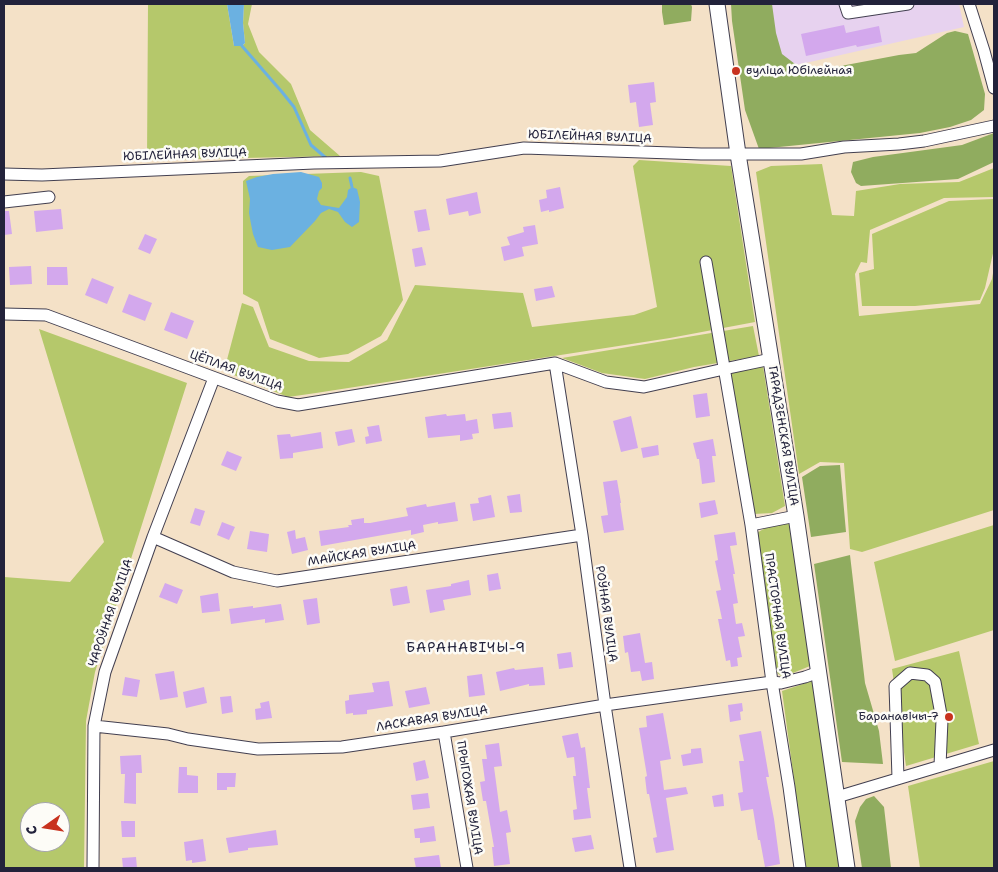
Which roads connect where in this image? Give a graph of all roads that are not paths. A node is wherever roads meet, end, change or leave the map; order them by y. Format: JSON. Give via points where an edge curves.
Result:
{"nodes":[{"id":1,"x":717,"y":4,"type":"edge"},
{"id":2,"x":845,"y":4,"type":"edge"},
{"id":3,"x":908,"y":4,"type":"edge"},
{"id":4,"x":969,"y":4,"type":"edge"},
{"id":5,"x":994,"y":88,"type":"edge"},
{"id":6,"x":994,"y":126,"type":"edge"},
{"id":7,"x":738,"y":154,"type":"junction"},
{"id":8,"x":4,"y":174,"type":"edge"},
{"id":9,"x":49,"y":197,"type":"dead end"},
{"id":10,"x":4,"y":202,"type":"edge"},
{"id":11,"x":706,"y":262,"type":"dead end"},
{"id":12,"x":4,"y":314,"type":"edge"},
{"id":13,"x":771,"y":359,"type":"junction"},
{"id":14,"x":555,"y":363,"type":"junction"},
{"id":15,"x":724,"y":368,"type":"junction"},
{"id":16,"x":214,"y":378,"type":"junction"},
{"id":17,"x":796,"y":516,"type":"junction"},
{"id":18,"x":751,"y":525,"type":"junction"},
{"id":19,"x":582,"y":535,"type":"junction"},
{"id":20,"x":153,"y":537,"type":"junction"},
{"id":21,"x":819,"y":672,"type":"junction"},
{"id":22,"x":772,"y":682,"type":"junction"},
{"id":23,"x":605,"y":705,"type":"junction"},
{"id":24,"x":94,"y":726,"type":"junction"},
{"id":25,"x":444,"y":732,"type":"junction"},
{"id":26,"x":994,"y":750,"type":"edge"},
{"id":27,"x":940,"y":766,"type":"junction"},
{"id":28,"x":898,"y":778,"type":"junction"},
{"id":29,"x":837,"y":796,"type":"junction"},
{"id":30,"x":93,"y":868,"type":"edge"},
{"id":31,"x":467,"y":868,"type":"edge"},
{"id":32,"x":630,"y":868,"type":"edge"},
{"id":33,"x":800,"y":868,"type":"edge"},
{"id":34,"x":847,"y":868,"type":"edge"}],
"edges":[{"from":1,"to":7,"type":"main road","name":"ГАРАДЗЕНСКАЯ ВУЛІЦА"},
{"from":2,"to":3,"type":"street","via":[[848,13]]},
{"from":4,"to":5,"type":"street"},
{"from":6,"to":7,"type":"street","name":"ЮБІЛЕЙНАЯ ВУЛІЦА","via":[[899,144],[844,147],[801,154]]},
{"from":7,"to":8,"type":"street","name":"ЮБІЛЕЙНАЯ ВУЛІЦА","via":[[524,148],[440,161]]},
{"from":7,"to":13,"type":"main road","name":"ГАРАДЗЕНСКАЯ ВУЛІЦА"},
{"from":9,"to":10,"type":"street"},
{"from":11,"to":15,"type":"street","name":"ПРАСТОРНАЯ ВУЛІЦА"},
{"from":12,"to":16,"type":"street","name":"ЦЁПЛАЯ ВУЛІЦА","via":[[46,315]]},
{"from":13,"to":15,"type":"street"},
{"from":13,"to":17,"type":"main road","name":"ГАРАДЗЕНСКАЯ ВУЛІЦА"},
{"from":14,"to":15,"type":"street","via":[[606,382],[644,387]]},
{"from":14,"to":16,"type":"street","name":"ЦЁПЛАЯ ВУЛІЦА","via":[[298,405],[277,401]]},
{"from":14,"to":19,"type":"street","name":"РОЎНАЯ ВУЛІЦА"},
{"from":15,"to":18,"type":"street","name":"ПРАСТОРНАЯ ВУЛІЦА"},
{"from":16,"to":20,"type":"street","name":"ЧАРОЎНАЯ ВУЛІЦА"},
{"from":17,"to":18,"type":"street"},
{"from":17,"to":21,"type":"main road","name":"ГАРАДЗЕНСКАЯ ВУЛІЦА"},
{"from":18,"to":22,"type":"street","name":"ПРАСТОРНАЯ ВУЛІЦА"},
{"from":19,"to":20,"type":"street","name":"МАЙСКАЯ ВУЛІЦА","via":[[277,581],[233,572]]},
{"from":19,"to":23,"type":"street","name":"РОЎНАЯ ВУЛІЦА"},
{"from":20,"to":24,"type":"street","name":"ЧАРОЎНАЯ ВУЛІЦА","via":[[105,672]]},
{"from":21,"to":22,"type":"street","name":"ЛАСКАВАЯ ВУЛІЦА","via":[[781,683]]},
{"from":21,"to":29,"type":"main road","name":"ГАРАДЗЕНСКАЯ ВУЛІЦА"},
{"from":22,"to":23,"type":"street","name":"ЛАСКАВАЯ ВУЛІЦА"},
{"from":22,"to":33,"type":"street","name":"ПРАСТОРНАЯ ВУЛІЦА"},
{"from":23,"to":25,"type":"street","name":"ЛАСКАВАЯ ВУЛІЦА"},
{"from":23,"to":32,"type":"street","name":"РОЎНАЯ ВУЛІЦА"},
{"from":24,"to":25,"type":"street","name":"ЛАСКАВАЯ ВУЛІЦА","via":[[258,749],[342,747]]},
{"from":24,"to":30,"type":"street","name":"ЧАРОЎНАЯ ВУЛІЦА"},
{"from":25,"to":31,"type":"street","name":"ПРЫГОЖАЯ ВУЛІЦА"},
{"from":26,"to":27,"type":"street"},
{"from":27,"to":28,"type":"street"},
{"from":27,"to":28,"type":"street","via":[[942,720],[935,682],[927,676],[910,673],[895,686]]},
{"from":28,"to":29,"type":"street"},
{"from":29,"to":34,"type":"main road","name":"ГАРАДЗЕНСКАЯ ВУЛІЦА"}]}
